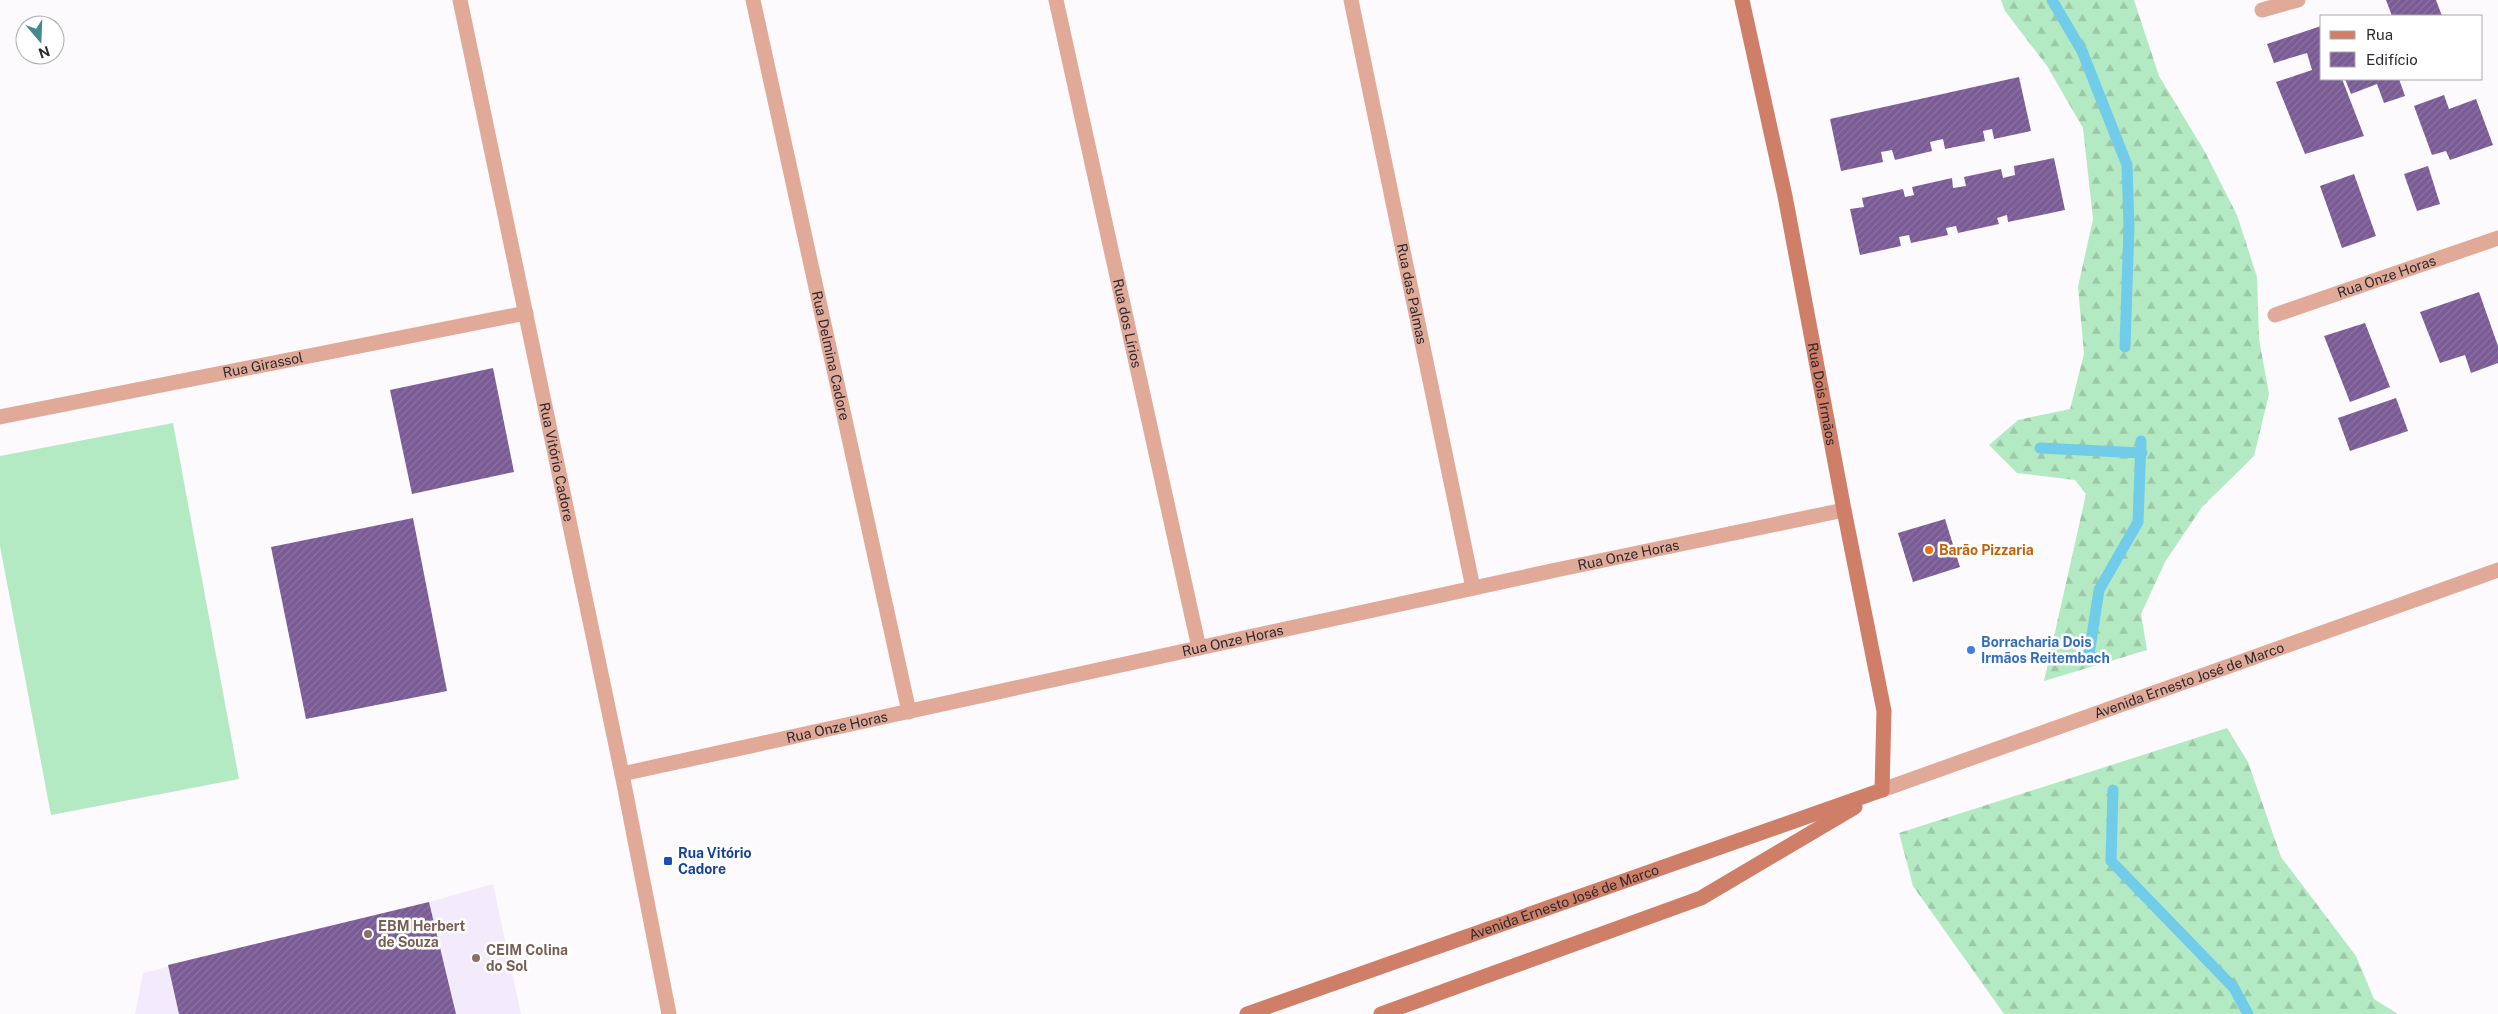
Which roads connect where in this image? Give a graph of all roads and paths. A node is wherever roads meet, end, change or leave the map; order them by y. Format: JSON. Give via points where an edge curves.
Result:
{"nodes":[{"id":1,"x":460,"y":0,"type":"edge"},
{"id":2,"x":753,"y":0,"type":"edge"},
{"id":3,"x":1056,"y":0,"type":"edge"},
{"id":4,"x":1351,"y":0,"type":"edge"},
{"id":5,"x":1742,"y":0,"type":"edge"},
{"id":6,"x":2298,"y":0,"type":"edge"},
{"id":7,"x":2262,"y":10,"type":"dead end"},
{"id":8,"x":2498,"y":238,"type":"edge"},
{"id":9,"x":526,"y":313,"type":"junction"},
{"id":10,"x":2275,"y":315,"type":"dead end"},
{"id":11,"x":0,"y":417,"type":"edge"},
{"id":12,"x":1844,"y":510,"type":"junction"},
{"id":13,"x":2498,"y":570,"type":"edge"},
{"id":14,"x":1473,"y":588,"type":"junction"},
{"id":15,"x":1199,"y":648,"type":"junction"},
{"id":16,"x":909,"y":712,"type":"junction"},
{"id":17,"x":622,"y":774,"type":"junction"},
{"id":18,"x":1882,"y":790,"type":"junction"},
{"id":19,"x":669,"y":1014,"type":"edge"},
{"id":20,"x":1247,"y":1014,"type":"edge"},
{"id":21,"x":1381,"y":1014,"type":"edge"}],
"edges":[{"from":1,"to":9,"type":"street","name":"Rua Vitório Cadore"},
{"from":2,"to":16,"type":"street","name":"Rua Delmina Cadore"},
{"from":3,"to":15,"type":"street","name":"Rua dos Lírios"},
{"from":4,"to":14,"type":"street","name":"Rua das Palmas"},
{"from":5,"to":12,"type":"main road","name":"Rua Dois Irmãos","via":[[1785,196]]},
{"from":6,"to":7,"type":"street"},
{"from":8,"to":10,"type":"street","name":"Rua Onze Horas"},
{"from":9,"to":11,"type":"street","name":"Rua Girassol"},
{"from":9,"to":17,"type":"street","name":"Rua Vitório Cadore"},
{"from":12,"to":14,"type":"street","name":"Rua Onze Horas"},
{"from":12,"to":18,"type":"main road","name":"Rua Dois Irmãos","via":[[1884,711]]},
{"from":13,"to":18,"type":"street","name":"Avenida Ernesto José de Marco"},
{"from":14,"to":15,"type":"street","name":"Rua Onze Horas"},
{"from":15,"to":16,"type":"street","name":"Rua Onze Horas"},
{"from":16,"to":17,"type":"street","name":"Rua Onze Horas"},
{"from":17,"to":19,"type":"street","name":"Rua Vitório Cadore"},
{"from":18,"to":20,"type":"main road","name":"Avenida Ernesto José de Marco"},
{"from":18,"to":21,"type":"main road","name":"Avenida Ernesto José de Marco","via":[[1701,898]]}]}
